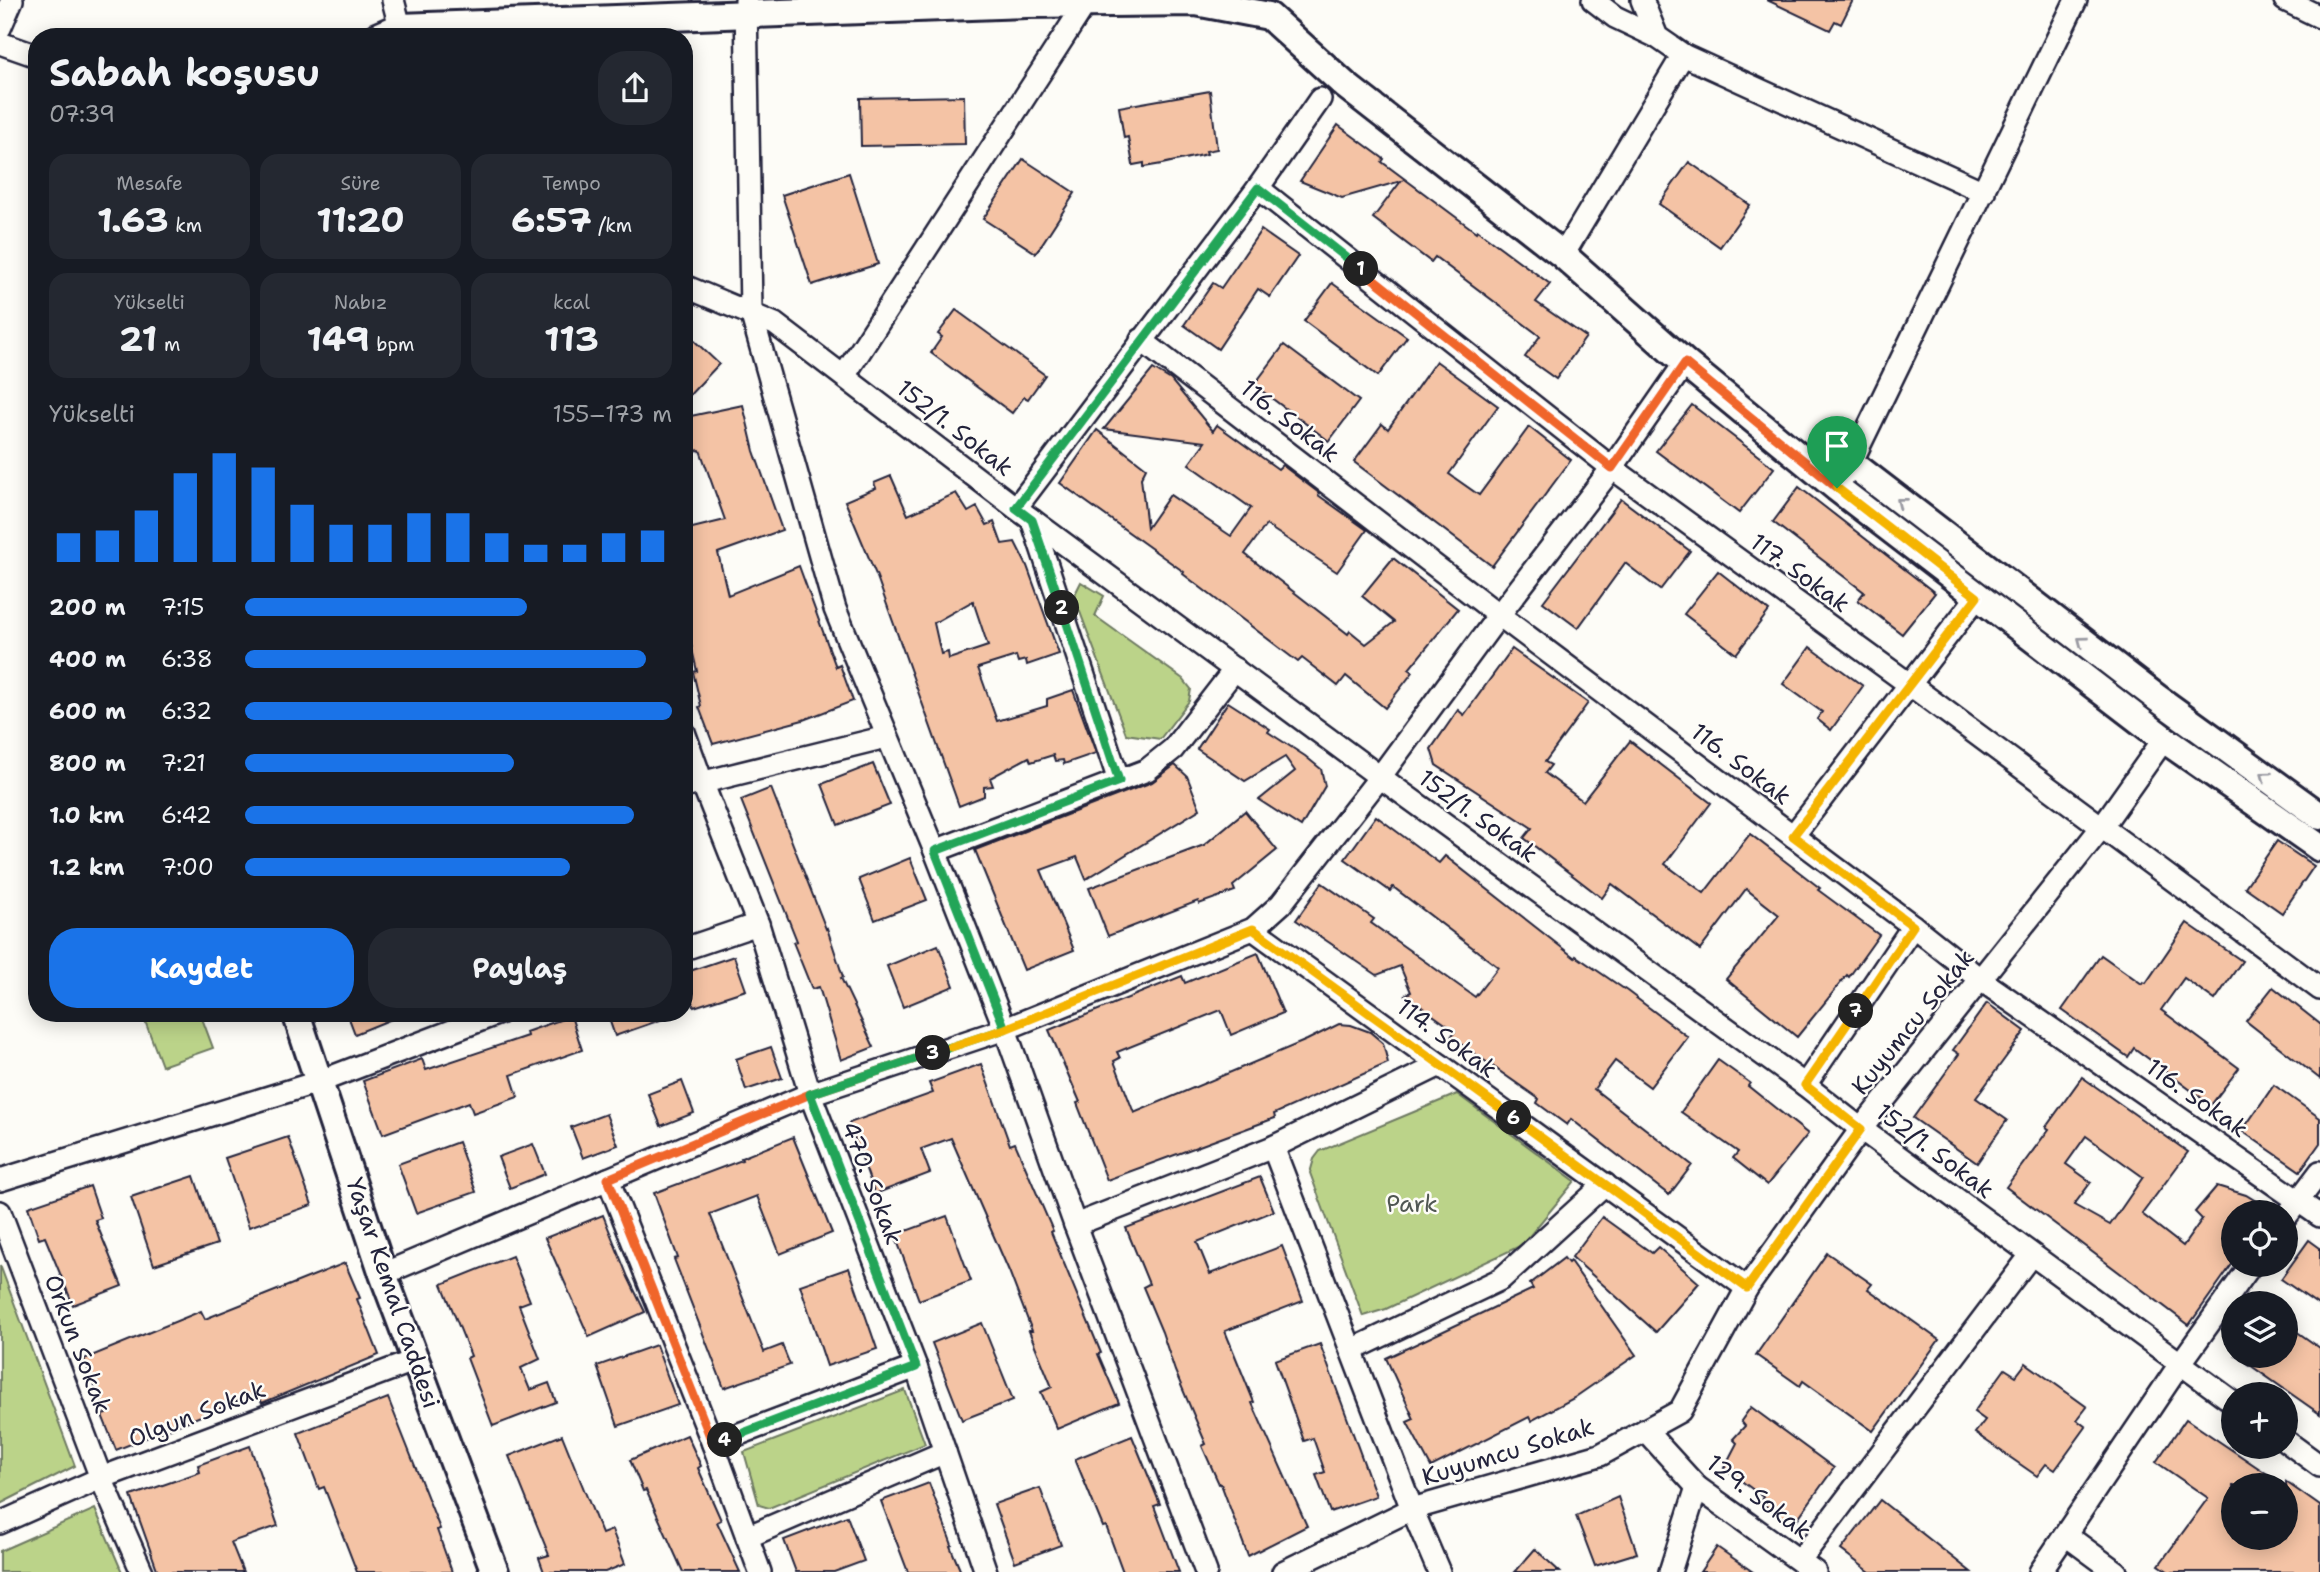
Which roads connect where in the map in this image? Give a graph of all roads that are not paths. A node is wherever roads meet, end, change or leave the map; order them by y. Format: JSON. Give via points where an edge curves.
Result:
{"nodes":[{"id":1,"x":12,"y":0,"type":"edge"},
{"id":2,"x":393,"y":0,"type":"edge"},
{"id":3,"x":1593,"y":0,"type":"edge"},
{"id":4,"x":1642,"y":0,"type":"edge"},
{"id":5,"x":2076,"y":0,"type":"edge"},
{"id":6,"x":2285,"y":0,"type":"edge"},
{"id":7,"x":1026,"y":2,"type":"edge"},
{"id":8,"x":1085,"y":4,"type":"junction"},
{"id":9,"x":746,"y":7,"type":"edge"},
{"id":10,"x":1269,"y":8,"type":"edge"},
{"id":11,"x":2320,"y":17,"type":"edge"},
{"id":12,"x":0,"y":28,"type":"edge"},
{"id":13,"x":390,"y":28,"type":"edge"},
{"id":14,"x":446,"y":28,"type":"edge"},
{"id":15,"x":1657,"y":37,"type":"junction"},
{"id":16,"x":0,"y":43,"type":"edge"},
{"id":17,"x":28,"y":53,"type":"edge"},
{"id":18,"x":1683,"y":55,"type":"junction"},
{"id":19,"x":1320,"y":99,"type":"dead end"},
{"id":20,"x":1258,"y":188,"type":"junction"},
{"id":21,"x":1984,"y":192,"type":"junction"},
{"id":22,"x":1563,"y":255,"type":"junction"},
{"id":23,"x":693,"y":289,"type":"edge"},
{"id":24,"x":751,"y":312,"type":"junction"},
{"id":25,"x":1141,"y":340,"type":"junction"},
{"id":26,"x":1685,"y":363,"type":"junction"},
{"id":27,"x":844,"y":376,"type":"junction"},
{"id":28,"x":1852,"y":463,"type":"junction"},
{"id":29,"x":1612,"y":468,"type":"junction"},
{"id":30,"x":1837,"y":488,"type":"junction"},
{"id":31,"x":1024,"y":514,"type":"junction"},
{"id":32,"x":1977,"y":597,"type":"junction"},
{"id":33,"x":1499,"y":615,"type":"junction"},
{"id":34,"x":1235,"y":669,"type":"junction"},
{"id":35,"x":1909,"y":684,"type":"junction"},
{"id":36,"x":886,"y":737,"type":"junction"},
{"id":37,"x":2164,"y":739,"type":"junction"},
{"id":38,"x":1380,"y":777,"type":"junction"},
{"id":39,"x":1119,"y":781,"type":"junction"},
{"id":40,"x":693,"y":785,"type":"edge"},
{"id":41,"x":2320,"y":816,"type":"edge"},
{"id":42,"x":2101,"y":828,"type":"junction"},
{"id":43,"x":1793,"y":836,"type":"junction"},
{"id":44,"x":2320,"y":848,"type":"edge"},
{"id":45,"x":935,"y":851,"type":"junction"},
{"id":46,"x":758,"y":925,"type":"junction"},
{"id":47,"x":1913,"y":926,"type":"junction"},
{"id":48,"x":1253,"y":929,"type":"junction"},
{"id":49,"x":693,"y":946,"type":"edge"},
{"id":50,"x":1981,"y":980,"type":"junction"},
{"id":51,"x":2320,"y":989,"type":"edge"},
{"id":52,"x":299,"y":1022,"type":"edge"},
{"id":53,"x":475,"y":1022,"type":"edge"},
{"id":54,"x":1005,"y":1029,"type":"junction"},
{"id":55,"x":1440,"y":1065,"type":"junction"},
{"id":56,"x":321,"y":1081,"type":"junction"},
{"id":57,"x":1805,"y":1085,"type":"junction"},
{"id":58,"x":810,"y":1094,"type":"junction"},
{"id":59,"x":1861,"y":1129,"type":"junction"},
{"id":60,"x":1273,"y":1147,"type":"junction"},
{"id":61,"x":2320,"y":1172,"type":"edge"},
{"id":62,"x":608,"y":1179,"type":"junction"},
{"id":63,"x":0,"y":1180,"type":"edge"},
{"id":64,"x":1605,"y":1184,"type":"junction"},
{"id":65,"x":2281,"y":1200,"type":"edge"},
{"id":66,"x":2298,"y":1200,"type":"edge"},
{"id":67,"x":2298,"y":1210,"type":"edge"},
{"id":68,"x":0,"y":1212,"type":"edge"},
{"id":69,"x":2320,"y":1216,"type":"edge"},
{"id":70,"x":1075,"y":1225,"type":"junction"},
{"id":71,"x":2031,"y":1255,"type":"junction"},
{"id":72,"x":383,"y":1274,"type":"junction"},
{"id":73,"x":2242,"y":1277,"type":"edge"},
{"id":74,"x":1747,"y":1288,"type":"junction"},
{"id":75,"x":1352,"y":1350,"type":"junction"},
{"id":76,"x":416,"y":1360,"type":"junction"},
{"id":77,"x":2180,"y":1364,"type":"junction"},
{"id":78,"x":916,"y":1367,"type":"junction"},
{"id":79,"x":2221,"y":1393,"type":"edge"},
{"id":80,"x":1645,"y":1430,"type":"junction"},
{"id":81,"x":713,"y":1444,"type":"junction"},
{"id":82,"x":2298,"y":1450,"type":"edge"},
{"id":83,"x":945,"y":1452,"type":"junction"},
{"id":84,"x":2320,"y":1466,"type":"edge"},
{"id":85,"x":101,"y":1479,"type":"junction"},
{"id":86,"x":1697,"y":1487,"type":"junction"},
{"id":87,"x":1412,"y":1509,"type":"junction"},
{"id":88,"x":0,"y":1523,"type":"edge"},
{"id":89,"x":2066,"y":1535,"type":"junction"},
{"id":90,"x":747,"y":1537,"type":"junction"},
{"id":91,"x":1807,"y":1566,"type":"edge"},
{"id":92,"x":1441,"y":1570,"type":"edge"},
{"id":93,"x":142,"y":1572,"type":"edge"},
{"id":94,"x":495,"y":1572,"type":"edge"},
{"id":95,"x":760,"y":1572,"type":"edge"},
{"id":96,"x":986,"y":1572,"type":"edge"},
{"id":97,"x":1206,"y":1572,"type":"edge"},
{"id":98,"x":1283,"y":1572,"type":"edge"},
{"id":99,"x":1670,"y":1572,"type":"edge"},
{"id":100,"x":2040,"y":1572,"type":"edge"},
{"id":101,"x":2116,"y":1572,"type":"edge"}],
"edges":[{"from":1,"to":12,"type":"street"},
{"from":2,"to":13,"type":"street"},
{"from":3,"to":15,"type":"street","via":[[1615,17]]},
{"from":4,"to":15,"type":"street"},
{"from":5,"to":21,"type":"street"},
{"from":6,"to":11,"type":"street"},
{"from":7,"to":8,"type":"street"},
{"from":7,"to":9,"type":"street"},
{"from":8,"to":10,"type":"street","via":[[1196,2]]},
{"from":8,"to":27,"type":"street"},
{"from":9,"to":14,"type":"street"},
{"from":9,"to":24,"type":"street"},
{"from":10,"to":22,"type":"street","via":[[1345,85]]},
{"from":15,"to":18,"type":"street"},
{"from":16,"to":17,"type":"street"},
{"from":18,"to":21,"type":"street"},
{"from":18,"to":22,"type":"street"},
{"from":19,"to":20,"type":"street"},
{"from":20,"to":25,"type":"street"},
{"from":20,"to":29,"type":"street","name":"117. Sokak"},
{"from":21,"to":28,"type":"street"},
{"from":22,"to":26,"type":"street"},
{"from":23,"to":24,"type":"street","name":"152/1. Sokak"},
{"from":24,"to":27,"type":"street","name":"152/1. Sokak","via":[[775,324]]},
{"from":24,"to":36,"type":"street","via":[[835,609]]},
{"from":25,"to":31,"type":"street"},
{"from":25,"to":33,"type":"street","name":"116. Sokak"},
{"from":26,"to":29,"type":"street"},
{"from":26,"to":30,"type":"street"},
{"from":27,"to":31,"type":"street","name":"152/1. Sokak"},
{"from":28,"to":30,"type":"street"},
{"from":41,"to":28,"type":"street","one_way":true,"via":[[2157,698]]},
{"from":29,"to":33,"type":"street"},
{"from":29,"to":35,"type":"street","name":"117. Sokak"},
{"from":30,"to":32,"type":"street"},
{"from":31,"to":34,"type":"street","name":"152/1. Sokak"},
{"from":31,"to":39,"type":"street"},
{"from":32,"to":35,"type":"street"},
{"from":32,"to":37,"type":"street"},
{"from":33,"to":38,"type":"street"},
{"from":33,"to":43,"type":"street","name":"116. Sokak"},
{"from":34,"to":38,"type":"street","name":"152/1. Sokak"},
{"from":34,"to":39,"type":"street","via":[[1173,749],[1147,770]]},
{"from":35,"to":42,"type":"street","name":"117. Sokak"},
{"from":35,"to":43,"type":"street"},
{"from":36,"to":40,"type":"street"},
{"from":36,"to":45,"type":"street"},
{"from":37,"to":42,"type":"street","name":"Kuyumcu Sokak"},
{"from":37,"to":44,"type":"street"},
{"from":38,"to":48,"type":"street","via":[[1281,904]]},
{"from":38,"to":57,"type":"street","name":"152/1. Sokak"},
{"from":39,"to":45,"type":"street"},
{"from":40,"to":46,"type":"street","name":"470. Sokak"},
{"from":42,"to":50,"type":"street","name":"Kuyumcu Sokak"},
{"from":42,"to":51,"type":"street","name":"117. Sokak"},
{"from":43,"to":47,"type":"street","name":"116. Sokak"},
{"from":45,"to":54,"type":"street"},
{"from":46,"to":49,"type":"street"},
{"from":46,"to":58,"type":"street","name":"470. Sokak"},
{"from":47,"to":50,"type":"street","name":"116. Sokak"},
{"from":47,"to":57,"type":"street"},
{"from":48,"to":54,"type":"street"},
{"from":48,"to":55,"type":"street","name":"114. Sokak"},
{"from":50,"to":59,"type":"street","name":"Kuyumcu Sokak"},
{"from":50,"to":65,"type":"street","name":"116. Sokak"},
{"from":52,"to":56,"type":"street","name":"Yaşar Kemal Caddesi"},
{"from":53,"to":56,"type":"street"},
{"from":54,"to":58,"type":"street"},
{"from":54,"to":70,"type":"street"},
{"from":55,"to":60,"type":"street"},
{"from":55,"to":64,"type":"street","name":"114. Sokak"},
{"from":56,"to":63,"type":"street"},
{"from":56,"to":72,"type":"street","name":"Yaşar Kemal Caddesi"},
{"from":57,"to":59,"type":"street","name":"152/1. Sokak"},
{"from":58,"to":62,"type":"street"},
{"from":58,"to":78,"type":"street","name":"470. Sokak"},
{"from":59,"to":71,"type":"street","name":"152/1. Sokak"},
{"from":59,"to":74,"type":"street","name":"Kuyumcu Sokak"},
{"from":60,"to":70,"type":"street"},
{"from":60,"to":75,"type":"street"},
{"from":61,"to":66,"type":"street"},
{"from":62,"to":72,"type":"street"},
{"from":62,"to":81,"type":"street"},
{"from":64,"to":74,"type":"street","name":"114. Sokak"},
{"from":64,"to":75,"type":"street","via":[[1501,1279]]},
{"from":67,"to":69,"type":"street","name":"116. Sokak"},
{"from":68,"to":85,"type":"street","name":"Orkun Sokak"},
{"from":70,"to":97,"type":"street"},
{"from":71,"to":77,"type":"street","name":"152/1. Sokak"},
{"from":71,"to":91,"type":"street"},
{"from":72,"to":76,"type":"street","name":"Yaşar Kemal Caddesi"},
{"from":73,"to":77,"type":"street"},
{"from":74,"to":80,"type":"street","name":"Kuyumcu Sokak","via":[[1679,1411]]},
{"from":75,"to":87,"type":"street"},
{"from":76,"to":85,"type":"street","name":"Olgun Sokak"},
{"from":76,"to":94,"type":"street","name":"Yaşar Kemal Caddesi"},
{"from":77,"to":79,"type":"street","name":"152/1. Sokak"},
{"from":77,"to":89,"type":"street"},
{"from":78,"to":81,"type":"street"},
{"from":78,"to":83,"type":"street","name":"470. Sokak"},
{"from":80,"to":86,"type":"street","name":"129. Sokak"},
{"from":80,"to":87,"type":"street","name":"Kuyumcu Sokak","via":[[1600,1455]]},
{"from":81,"to":90,"type":"street"},
{"from":82,"to":84,"type":"street"},
{"from":83,"to":90,"type":"street"},
{"from":83,"to":96,"type":"street","name":"470. Sokak"},
{"from":85,"to":88,"type":"street","name":"Olgun Sokak"},
{"from":85,"to":93,"type":"street","name":"Orkun Sokak"},
{"from":86,"to":91,"type":"street","name":"129. Sokak"},
{"from":86,"to":99,"type":"street"},
{"from":87,"to":92,"type":"street"},
{"from":87,"to":98,"type":"street","name":"Kuyumcu Sokak"},
{"from":89,"to":100,"type":"street"},
{"from":89,"to":101,"type":"street"},
{"from":90,"to":95,"type":"street"}]}
